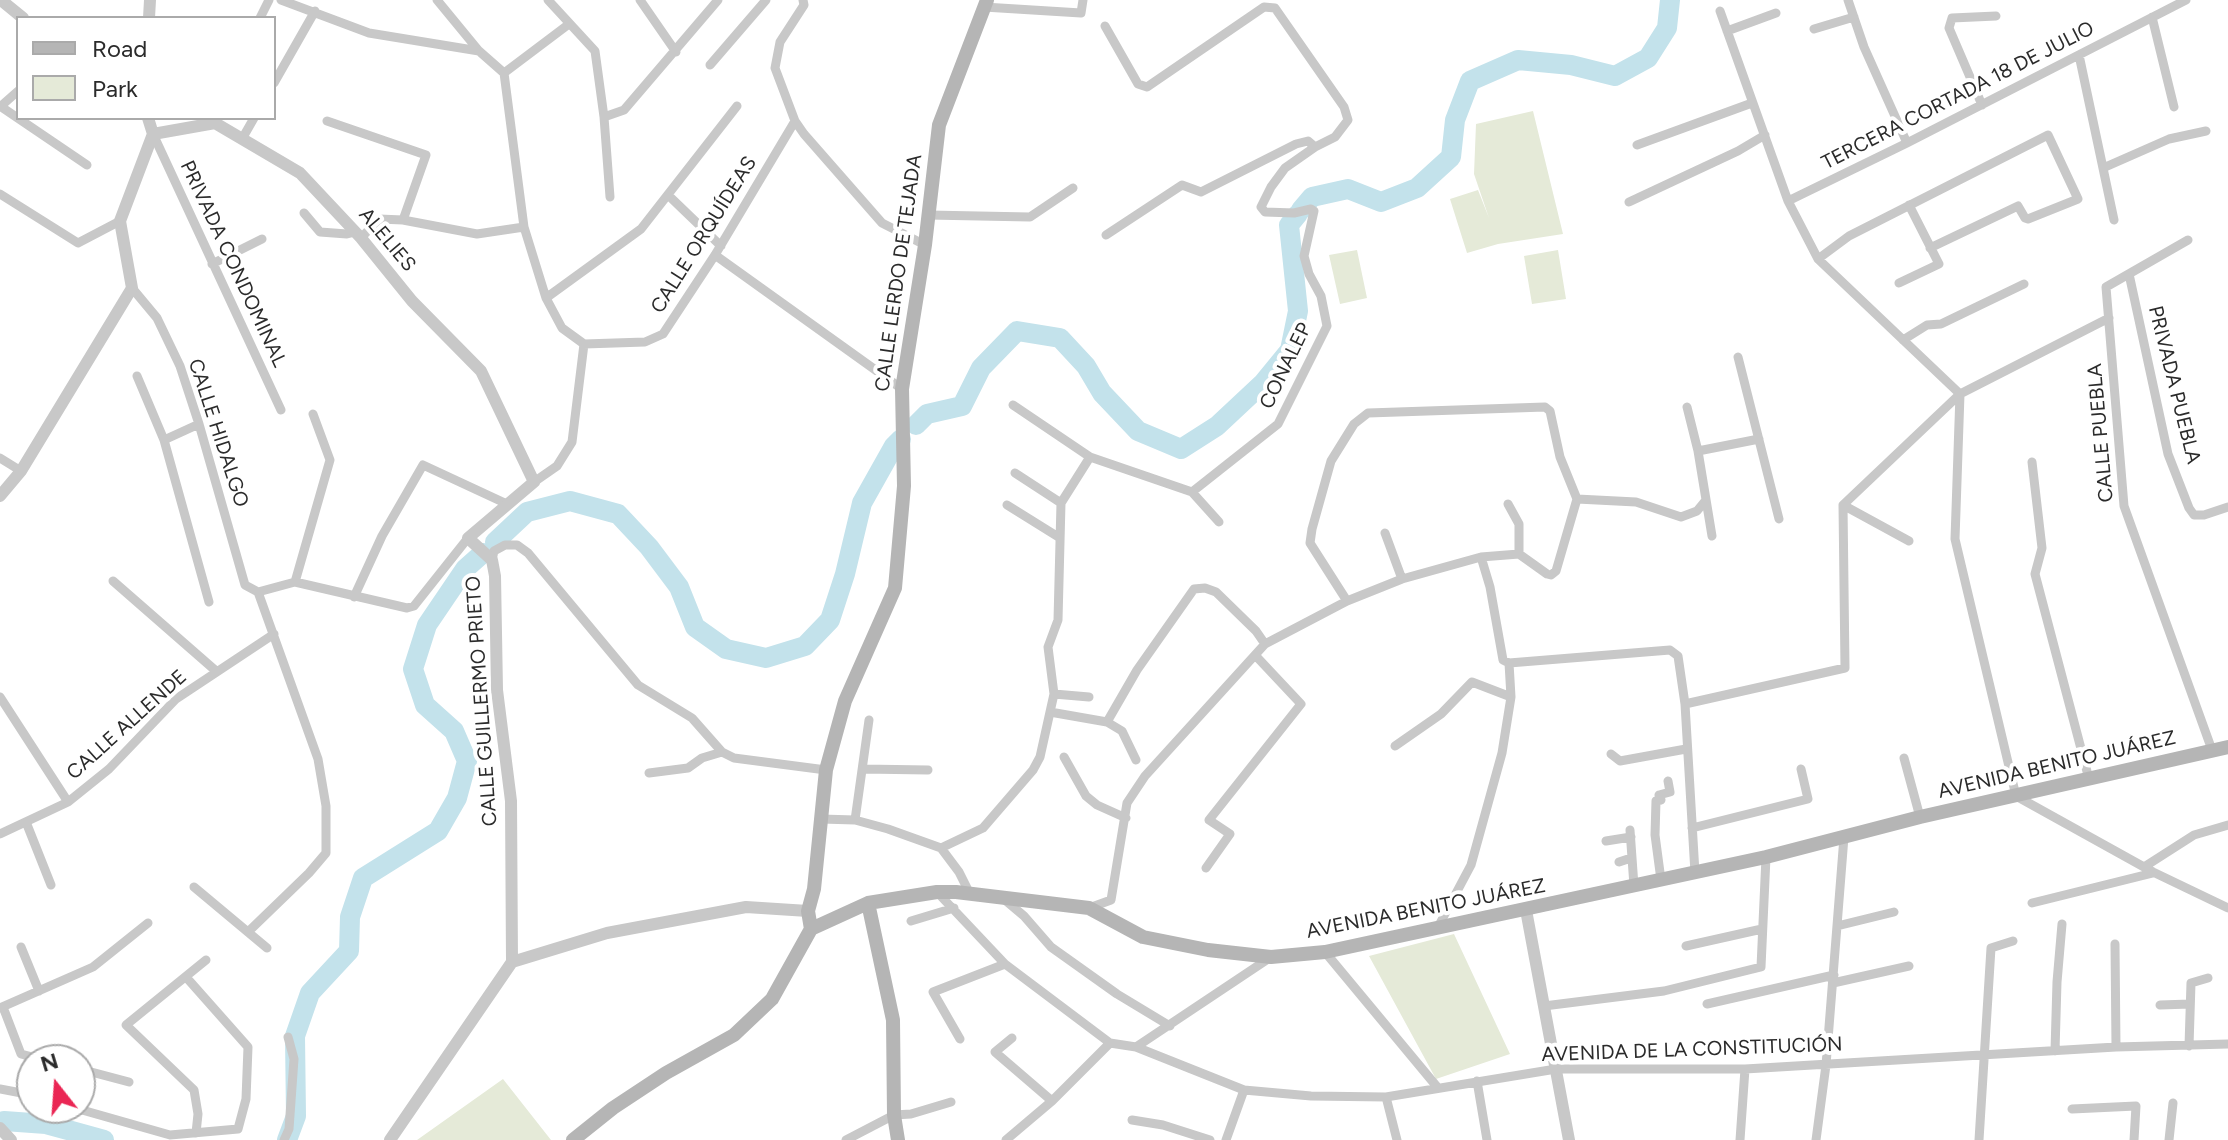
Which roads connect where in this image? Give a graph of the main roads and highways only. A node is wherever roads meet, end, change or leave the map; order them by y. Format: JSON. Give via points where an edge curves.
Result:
{"nodes":[{"id":1,"x":986,"y":3,"type":"edge"},
{"id":2,"x":2228,"y":747,"type":"edge"},
{"id":3,"x":868,"y":903,"type":"junction"},
{"id":4,"x":811,"y":929,"type":"junction"},
{"id":5,"x":573,"y":1140,"type":"edge"},
{"id":6,"x":898,"y":1140,"type":"edge"}],
"edges":[{"from":1,"to":4,"type":"main road","name":"CALLE LERDO DE TEJADA","via":[[939,125],[902,389],[904,486],[895,588],[845,701],[826,770],[808,911]]},
{"from":2,"to":3,"type":"main road","name":"AVENIDA BENITO JUÁREZ","via":[[1766,857],[1325,952],[1271,957],[1208,950],[1143,937],[1089,908],[970,894],[937,892]]},
{"from":3,"to":4,"type":"main road","name":"AVENIDA BENITO JUÁREZ"},
{"from":3,"to":6,"type":"main road","via":[[893,1020]]},
{"from":4,"to":5,"type":"main road","via":[[757,1016],[613,1108]]}]}
